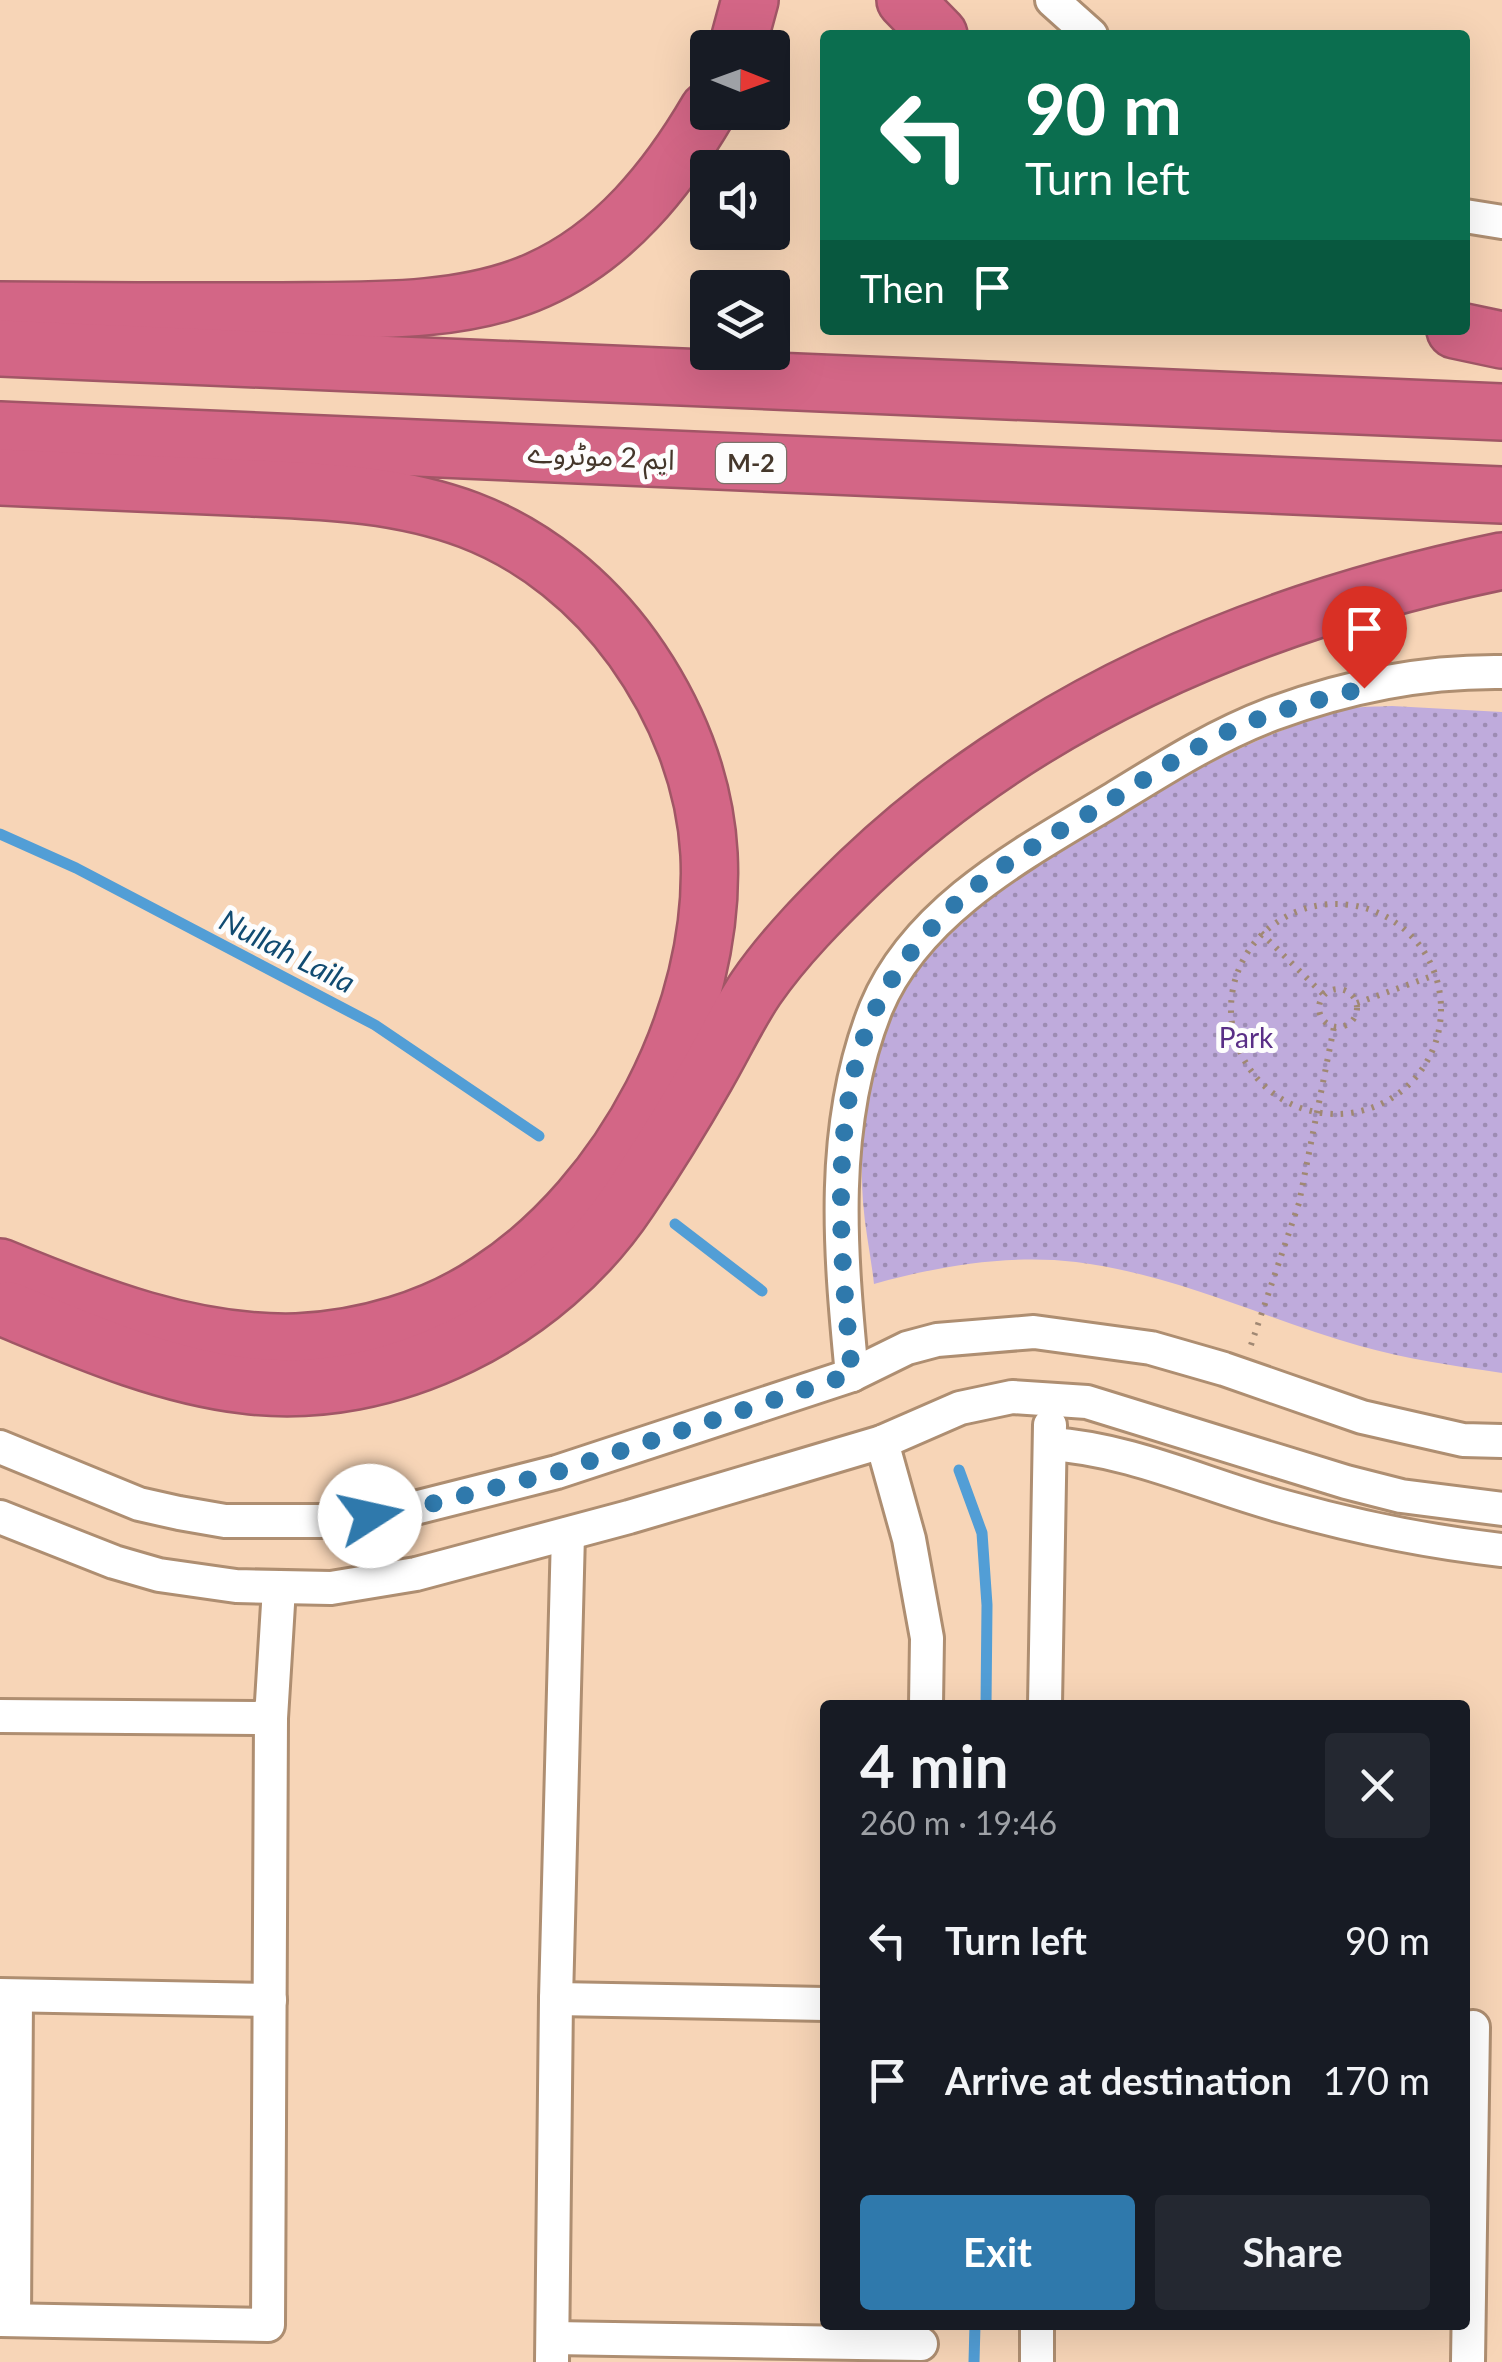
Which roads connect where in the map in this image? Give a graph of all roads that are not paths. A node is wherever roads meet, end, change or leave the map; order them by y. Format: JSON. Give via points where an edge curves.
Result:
{"nodes":[{"id":1,"x":750,"y":0,"type":"edge"},
{"id":2,"x":905,"y":0,"type":"edge"},
{"id":3,"x":1052,"y":0,"type":"edge"},
{"id":4,"x":742,"y":30,"type":"edge"},
{"id":5,"x":935,"y":30,"type":"edge"},
{"id":6,"x":1085,"y":30,"type":"edge"},
{"id":7,"x":695,"y":130,"type":"edge"},
{"id":8,"x":1470,"y":217,"type":"edge"},
{"id":9,"x":1502,"y":222,"type":"edge"},
{"id":10,"x":0,"y":310,"type":"edge"},
{"id":11,"x":1470,"y":333,"type":"edge"},
{"id":12,"x":1502,"y":340,"type":"edge"},
{"id":13,"x":0,"y":348,"type":"edge"},
{"id":14,"x":1502,"y":412,"type":"edge"},
{"id":15,"x":0,"y":430,"type":"edge"},
{"id":16,"x":0,"y":477,"type":"edge"},
{"id":17,"x":1502,"y":495,"type":"edge"},
{"id":18,"x":1502,"y":562,"type":"edge"},
{"id":19,"x":1502,"y":672,"type":"edge"},
{"id":20,"x":0,"y":1267,"type":"edge"},
{"id":21,"x":0,"y":1306,"type":"edge"},
{"id":22,"x":852,"y":1374,"type":"junction"},
{"id":23,"x":1050,"y":1398,"type":"junction"},
{"id":24,"x":1502,"y":1441,"type":"edge"},
{"id":25,"x":882,"y":1442,"type":"junction"},
{"id":26,"x":1050,"y":1444,"type":"junction"},
{"id":27,"x":0,"y":1447,"type":"edge"},
{"id":28,"x":1502,"y":1509,"type":"edge"},
{"id":29,"x":0,"y":1518,"type":"edge"},
{"id":30,"x":568,"y":1534,"type":"junction"},
{"id":31,"x":1502,"y":1550,"type":"edge"},
{"id":32,"x":279,"y":1588,"type":"junction"},
{"id":33,"x":926,"y":1700,"type":"edge"},
{"id":34,"x":1045,"y":1700,"type":"edge"},
{"id":35,"x":0,"y":1716,"type":"edge"},
{"id":36,"x":271,"y":1718,"type":"junction"},
{"id":37,"x":8,"y":1996,"type":"edge"},
{"id":38,"x":556,"y":1999,"type":"junction"},
{"id":39,"x":270,"y":2000,"type":"junction"},
{"id":40,"x":820,"y":2004,"type":"edge"},
{"id":41,"x":1480,"y":2027,"type":"edge"},
{"id":42,"x":1470,"y":2306,"type":"edge"},
{"id":43,"x":7,"y":2320,"type":"edge"},
{"id":44,"x":1037,"y":2330,"type":"edge"},
{"id":45,"x":1469,"y":2330,"type":"edge"},
{"id":46,"x":920,"y":2344,"type":"edge"},
{"id":47,"x":552,"y":2350,"type":"edge"},
{"id":48,"x":1037,"y":2362,"type":"edge"},
{"id":49,"x":1468,"y":2362,"type":"edge"}],
"edges":[{"from":1,"to":4,"type":"highway"},
{"from":2,"to":5,"type":"highway"},
{"from":3,"to":6,"type":"street"},
{"from":7,"to":10,"type":"highway","via":[[661,183],[617,226],[565,267],[507,291],[435,305],[344,310]]},
{"from":8,"to":9,"type":"street"},
{"from":11,"to":12,"type":"highway"},
{"from":13,"to":14,"type":"highway"},
{"from":15,"to":17,"type":"highway","name":"ایم 2 موٹروے","number":"M-2"},
{"from":16,"to":20,"type":"highway","via":[[384,496],[470,520],[516,542],[591,599],[652,677],[692,762],[709,851],[710,900],[704,952],[676,1042],[614,1155],[543,1238],[454,1302],[338,1338],[238,1339],[138,1318]]},
{"from":18,"to":21,"type":"highway","via":[[1338,602],[1180,660],[1048,729],[935,809],[863,870],[777,961],[626,1205],[581,1260],[525,1308],[474,1339],[348,1382],[246,1386],[135,1359]]},
{"from":19,"to":22,"type":"street","via":[[1414,676],[1317,700],[1221,735],[1040,843],[945,914],[878,1003],[849,1101],[842,1266]]},
{"from":22,"to":24,"type":"street","via":[[938,1340],[1034,1332],[1151,1348],[1415,1430]]},
{"from":22,"to":27,"type":"street","via":[[557,1472],[403,1511],[328,1522],[179,1514]]},
{"from":23,"to":25,"type":"street","via":[[960,1408]]},
{"from":23,"to":26,"type":"street"},
{"from":23,"to":28,"type":"street","via":[[1125,1412],[1383,1492]]},
{"from":25,"to":30,"type":"street"},
{"from":25,"to":33,"type":"street","via":[[927,1638]]},
{"from":26,"to":31,"type":"street","via":[[1091,1448],[1322,1516]]},
{"from":26,"to":34,"type":"street"},
{"from":29,"to":32,"type":"street","via":[[158,1576]]},
{"from":30,"to":32,"type":"street","via":[[372,1582]]},
{"from":30,"to":38,"type":"street"},
{"from":32,"to":36,"type":"street"},
{"from":35,"to":36,"type":"street"},
{"from":36,"to":39,"type":"street"},
{"from":37,"to":39,"type":"street"},
{"from":37,"to":43,"type":"street"},
{"from":38,"to":40,"type":"street"},
{"from":38,"to":47,"type":"street"},
{"from":39,"to":43,"type":"street","via":[[268,2325]]},
{"from":41,"to":42,"type":"street"},
{"from":44,"to":48,"type":"street"},
{"from":45,"to":49,"type":"street"},
{"from":46,"to":47,"type":"street"}]}
